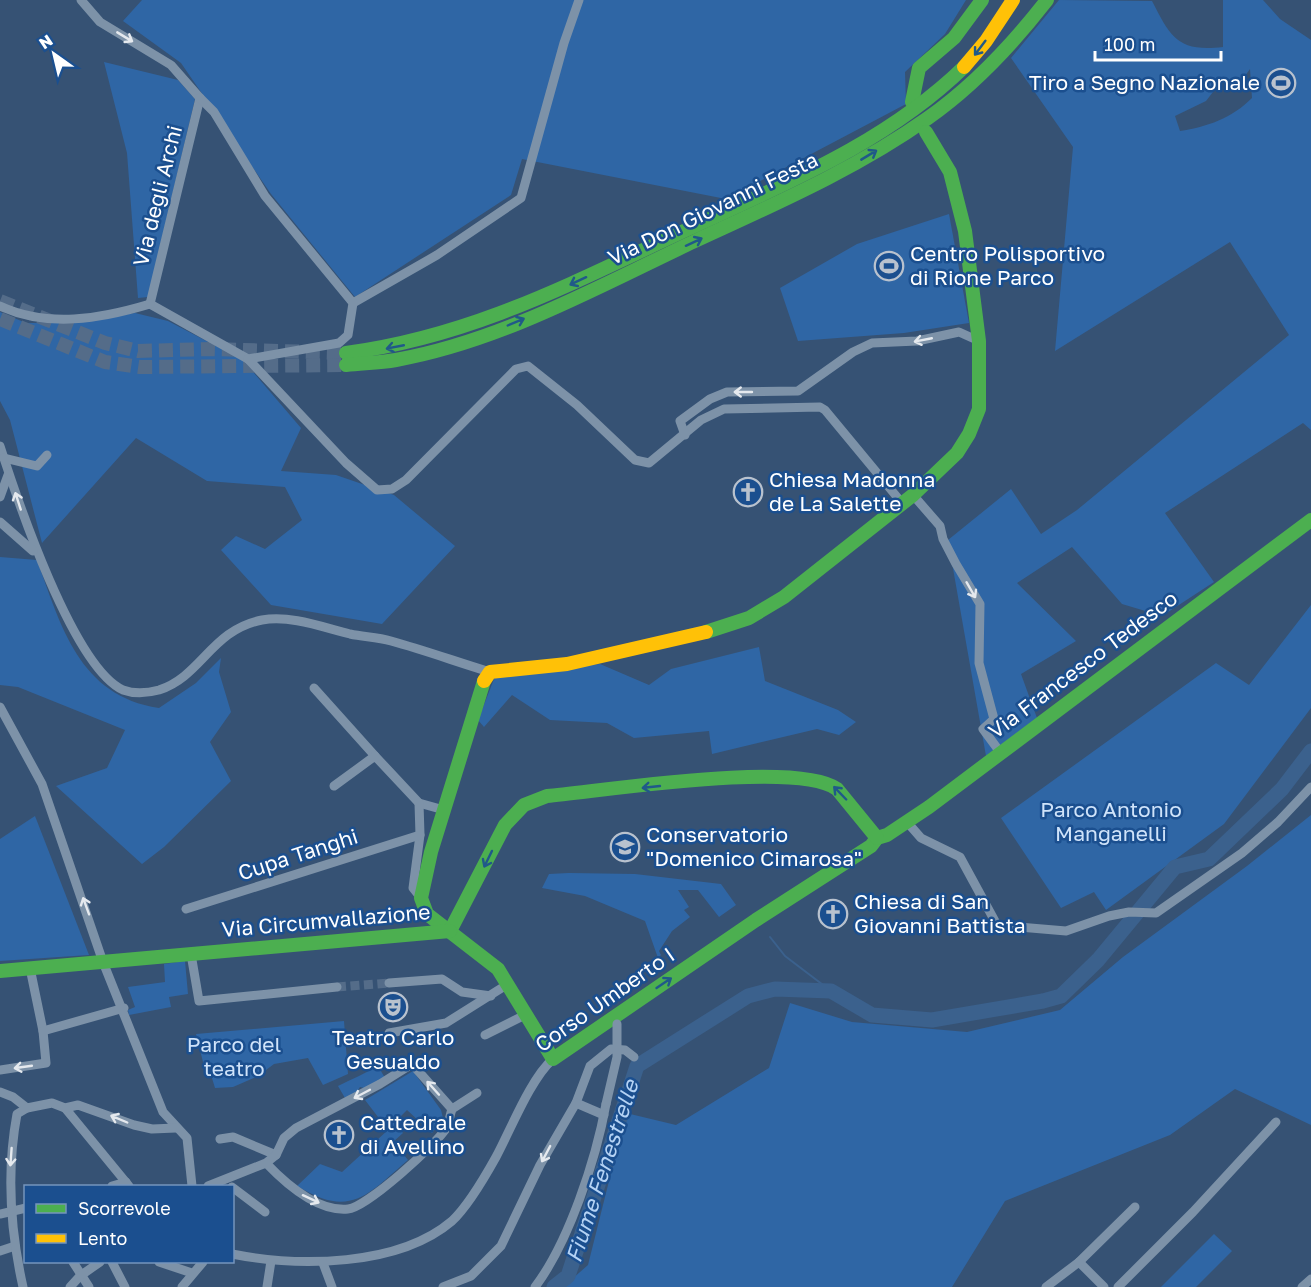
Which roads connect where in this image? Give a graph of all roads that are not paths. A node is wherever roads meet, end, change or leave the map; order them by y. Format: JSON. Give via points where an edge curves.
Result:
{"nodes":[{"id":1,"x":81,"y":0,"type":"edge"},
{"id":2,"x":579,"y":0,"type":"edge"},
{"id":3,"x":982,"y":0,"type":"edge"},
{"id":4,"x":1005,"y":0,"type":"edge"},
{"id":5,"x":1013,"y":0,"type":"edge"},
{"id":6,"x":1047,"y":0,"type":"edge"},
{"id":7,"x":995,"y":28,"type":"junction"},
{"id":8,"x":200,"y":98,"type":"junction"},
{"id":9,"x":912,"y":102,"type":"dead end"},
{"id":10,"x":926,"y":132,"type":"dead end"},
{"id":11,"x":353,"y":303,"type":"junction"},
{"id":12,"x":150,"y":304,"type":"junction"},
{"id":13,"x":0,"y":306,"type":"edge"},
{"id":14,"x":979,"y":341,"type":"junction"},
{"id":15,"x":248,"y":358,"type":"junction"},
{"id":16,"x":685,"y":435,"type":"junction"},
{"id":17,"x":0,"y":447,"type":"edge"},
{"id":18,"x":47,"y":455,"type":"dead end"},
{"id":19,"x":4,"y":458,"type":"junction"},
{"id":20,"x":8,"y":473,"type":"junction"},
{"id":21,"x":0,"y":497,"type":"edge"},
{"id":22,"x":907,"y":499,"type":"junction"},
{"id":23,"x":1311,"y":520,"type":"edge"},
{"id":24,"x":0,"y":522,"type":"edge"},
{"id":25,"x":37,"y":555,"type":"junction"},
{"id":26,"x":490,"y":672,"type":"junction"},
{"id":27,"x":314,"y":688,"type":"dead end"},
{"id":28,"x":0,"y":707,"type":"edge"},
{"id":29,"x":1000,"y":752,"type":"junction"},
{"id":30,"x":375,"y":756,"type":"junction"},
{"id":31,"x":334,"y":786,"type":"dead end"},
{"id":32,"x":1311,"y":787,"type":"edge"},
{"id":33,"x":418,"y":803,"type":"junction"},
{"id":34,"x":444,"y":810,"type":"junction"},
{"id":35,"x":908,"y":822,"type":"junction"},
{"id":36,"x":420,"y":835,"type":"junction"},
{"id":37,"x":877,"y":838,"type":"junction"},
{"id":38,"x":421,"y":898,"type":"junction"},
{"id":39,"x":186,"y":909,"type":"dead end"},
{"id":40,"x":450,"y":931,"type":"junction"},
{"id":41,"x":191,"y":954,"type":"junction"},
{"id":42,"x":103,"y":962,"type":"junction"},
{"id":43,"x":30,"y":968,"type":"junction"},
{"id":44,"x":0,"y":971,"type":"edge"},
{"id":45,"x":389,"y":983,"type":"tunnel mouth"},
{"id":46,"x":508,"y":984,"type":"junction"},
{"id":47,"x":337,"y":987,"type":"tunnel mouth"},
{"id":48,"x":491,"y":996,"type":"junction"},
{"id":49,"x":124,"y":1008,"type":"junction"},
{"id":50,"x":525,"y":1015,"type":"junction"},
{"id":51,"x":616,"y":1020,"type":"junction"},
{"id":52,"x":43,"y":1031,"type":"junction"},
{"id":53,"x":388,"y":1034,"type":"dead end"},
{"id":54,"x":485,"y":1035,"type":"dead end"},
{"id":55,"x":634,"y":1057,"type":"dead end"},
{"id":56,"x":553,"y":1059,"type":"junction"},
{"id":57,"x":0,"y":1070,"type":"edge"},
{"id":58,"x":0,"y":1092,"type":"edge"},
{"id":59,"x":477,"y":1093,"type":"dead end"},
{"id":60,"x":576,"y":1103,"type":"junction"},
{"id":61,"x":27,"y":1107,"type":"junction"},
{"id":62,"x":64,"y":1108,"type":"junction"},
{"id":63,"x":452,"y":1109,"type":"junction"},
{"id":64,"x":604,"y":1115,"type":"junction"},
{"id":65,"x":1276,"y":1122,"type":"dead end"},
{"id":66,"x":176,"y":1128,"type":"junction"},
{"id":67,"x":220,"y":1138,"type":"dead end"},
{"id":68,"x":276,"y":1155,"type":"junction"},
{"id":69,"x":266,"y":1163,"type":"junction"},
{"id":70,"x":127,"y":1184,"type":"edge"},
{"id":71,"x":192,"y":1185,"type":"edge"},
{"id":72,"x":230,"y":1185,"type":"edge"},
{"id":73,"x":234,"y":1188,"type":"edge"},
{"id":74,"x":1135,"y":1207,"type":"dead end"},
{"id":75,"x":24,"y":1208,"type":"edge"},
{"id":76,"x":265,"y":1212,"type":"dead end"},
{"id":77,"x":5,"y":1213,"type":"edge"},
{"id":78,"x":15,"y":1246,"type":"junction"},
{"id":79,"x":0,"y":1251,"type":"edge"},
{"id":80,"x":234,"y":1254,"type":"edge"},
{"id":81,"x":271,"y":1261,"type":"junction"},
{"id":82,"x":1079,"y":1262,"type":"junction"},
{"id":83,"x":75,"y":1263,"type":"edge"},
{"id":84,"x":99,"y":1263,"type":"edge"},
{"id":85,"x":112,"y":1263,"type":"edge"},
{"id":86,"x":162,"y":1263,"type":"edge"},
{"id":87,"x":202,"y":1263,"type":"edge"},
{"id":88,"x":323,"y":1263,"type":"junction"},
{"id":89,"x":192,"y":1273,"type":"junction"},
{"id":90,"x":83,"y":1274,"type":"junction"},
{"id":91,"x":1311,"y":1279,"type":"edge"},
{"id":92,"x":23,"y":1287,"type":"edge"},
{"id":93,"x":70,"y":1287,"type":"edge"},
{"id":94,"x":89,"y":1287,"type":"edge"},
{"id":95,"x":124,"y":1287,"type":"edge"},
{"id":96,"x":182,"y":1287,"type":"edge"},
{"id":97,"x":267,"y":1287,"type":"edge"},
{"id":98,"x":332,"y":1287,"type":"edge"},
{"id":99,"x":443,"y":1287,"type":"edge"},
{"id":100,"x":535,"y":1287,"type":"edge"},
{"id":101,"x":1046,"y":1287,"type":"edge"},
{"id":102,"x":1104,"y":1287,"type":"edge"},
{"id":103,"x":1118,"y":1287,"type":"edge"},
{"id":104,"x":1302,"y":1287,"type":"edge"}],
"edges":[{"from":1,"to":8,"type":"street","one_way":true,"via":[[100,22],[171,65]]},
{"from":2,"to":11,"type":"street","via":[[521,198],[437,255]]},
{"from":3,"to":9,"type":"street","via":[[953,39],[920,64]]},
{"from":4,"to":7,"type":"street"},
{"from":5,"to":7,"type":"street","name":"Via Don Giovanni Festa"},
{"from":7,"to":6,"type":"street","name":"Via Don Giovanni Festa","one_way":true,"via":[[975,55],[914,111],[815,170],[502,315],[464,329],[346,359],[399,360],[462,344],[585,294],[858,162],[914,128],[967,87],[1028,27]]},
{"from":8,"to":11,"type":"street","via":[[214,112],[265,196]]},
{"from":8,"to":12,"type":"street","name":"Via degli Archi"},
{"from":10,"to":14,"type":"street","via":[[950,172],[965,231]]},
{"from":11,"to":15,"type":"street","via":[[348,335],[339,343]]},
{"from":12,"to":13,"type":"street","via":[[93,317],[48,321]]},
{"from":12,"to":15,"type":"street"},
{"from":14,"to":16,"type":"street","one_way":true,"via":[[959,332],[917,341],[872,343],[798,391],[727,392],[710,399],[680,421]]},
{"from":14,"to":22,"type":"street","via":[[979,409],[975,421],[957,453]]},
{"from":15,"to":16,"type":"street","via":[[346,463],[377,490],[392,489],[406,480],[516,369],[528,366],[577,405],[635,460],[649,463]]},
{"from":16,"to":22,"type":"street","via":[[701,420],[724,409],[820,407]]},
{"from":17,"to":19,"type":"street"},
{"from":18,"to":19,"type":"street","via":[[37,466]]},
{"from":19,"to":20,"type":"street"},
{"from":20,"to":21,"type":"street"},
{"from":25,"to":20,"type":"street","one_way":true},
{"from":22,"to":26,"type":"street","via":[[784,597],[749,618],[727,627],[567,664]]},
{"from":22,"to":29,"type":"street","one_way":true,"via":[[940,526],[943,539],[980,604],[979,663],[994,719],[983,729]]},
{"from":23,"to":29,"type":"street","name":"Via Francesco Tedesco"},
{"from":24,"to":25,"type":"street"},
{"from":25,"to":26,"type":"street","via":[[79,639],[123,690],[160,690],[188,673],[239,625],[264,620],[295,620],[388,640]]},
{"from":26,"to":34,"type":"street","via":[[480,687]]},
{"from":27,"to":30,"type":"street"},
{"from":42,"to":28,"type":"street","one_way":true,"via":[[42,784]]},
{"from":29,"to":35,"type":"street","name":"Via Francesco Tedesco"},
{"from":30,"to":31,"type":"street"},
{"from":30,"to":33,"type":"street"},
{"from":32,"to":35,"type":"street","via":[[1242,853],[1156,913],[1109,916],[1066,931],[997,925],[960,857],[921,838]]},
{"from":33,"to":34,"type":"street"},
{"from":33,"to":36,"type":"street"},
{"from":34,"to":38,"type":"street"},
{"from":35,"to":37,"type":"street","name":"Via Francesco Tedesco"},
{"from":36,"to":38,"type":"street","via":[[413,888]]},
{"from":36,"to":39,"type":"street","name":"Cupa Tanghi"},
{"from":37,"to":40,"type":"street","name":"Via Circumvallazione","one_way":true,"via":[[838,790],[806,776],[547,796],[524,805],[505,825]]},
{"from":51,"to":37,"type":"street","name":"Corso Umberto I","one_way":true,"via":[[871,846]]},
{"from":38,"to":40,"type":"street","via":[[427,914]]},
{"from":40,"to":41,"type":"street","name":"Via Circumvallazione"},
{"from":40,"to":46,"type":"street","via":[[483,956]]},
{"from":41,"to":42,"type":"street","name":"Via Circumvallazione"},
{"from":41,"to":47,"type":"street","via":[[199,1001]]},
{"from":42,"to":43,"type":"street","name":"Via Circumvallazione"},
{"from":42,"to":49,"type":"street"},
{"from":43,"to":44,"type":"street","name":"Via Circumvallazione"},
{"from":43,"to":52,"type":"street"},
{"from":45,"to":48,"type":"street","via":[[442,979],[462,992]]},
{"from":46,"to":48,"type":"street"},
{"from":46,"to":50,"type":"street"},
{"from":48,"to":53,"type":"street","via":[[446,1023]]},
{"from":49,"to":52,"type":"street"},
{"from":49,"to":66,"type":"street","via":[[164,1112]]},
{"from":50,"to":54,"type":"street"},
{"from":50,"to":56,"type":"street"},
{"from":51,"to":56,"type":"street","name":"Corso Umberto I"},
{"from":51,"to":64,"type":"street","bridge":true,"via":[[617,1057]]},
{"from":52,"to":57,"type":"street","one_way":true,"via":[[46,1063]]},
{"from":55,"to":60,"type":"street","via":[[624,1049],[608,1050],[590,1066]]},
{"from":56,"to":88,"type":"street","name":"Corso Umberto I","via":[[540,1073],[490,1167],[453,1220],[394,1250]]},
{"from":58,"to":61,"type":"street"},
{"from":59,"to":63,"type":"street"},
{"from":60,"to":64,"type":"street"},
{"from":60,"to":99,"type":"street","one_way":true,"via":[[540,1164],[501,1246],[471,1276]]},
{"from":61,"to":62,"type":"street","via":[[52,1103]]},
{"from":61,"to":77,"type":"street","one_way":true,"via":[[17,1114]]},
{"from":66,"to":62,"type":"street","one_way":true,"via":[[134,1125],[78,1105]]},
{"from":62,"to":70,"type":"street"},
{"from":63,"to":68,"type":"street","one_way":true,"via":[[412,1064],[296,1128],[284,1138]]},
{"from":69,"to":63,"type":"street","one_way":true,"via":[[305,1196],[333,1208],[350,1210],[404,1171],[446,1128]]},
{"from":64,"to":100,"type":"street","via":[[565,1234]]},
{"from":65,"to":103,"type":"street"},
{"from":66,"to":71,"type":"street","via":[[187,1138]]},
{"from":67,"to":68,"type":"street","via":[[232,1137]]},
{"from":68,"to":69,"type":"street"},
{"from":69,"to":72,"type":"street"},
{"from":73,"to":76,"type":"street"},
{"from":74,"to":82,"type":"street"},
{"from":75,"to":77,"type":"street"},
{"from":77,"to":78,"type":"street"},
{"from":78,"to":79,"type":"street"},
{"from":78,"to":92,"type":"street"},
{"from":80,"to":81,"type":"street","name":"Corso Umberto I"},
{"from":81,"to":88,"type":"street","name":"Corso Umberto I"},
{"from":81,"to":97,"type":"street"},
{"from":82,"to":101,"type":"street"},
{"from":82,"to":102,"type":"street"},
{"from":83,"to":90,"type":"street"},
{"from":84,"to":90,"type":"street"},
{"from":85,"to":95,"type":"street"},
{"from":86,"to":89,"type":"street"},
{"from":87,"to":89,"type":"street"},
{"from":88,"to":98,"type":"street"},
{"from":89,"to":96,"type":"street"},
{"from":90,"to":93,"type":"street"},
{"from":90,"to":94,"type":"street"},
{"from":91,"to":104,"type":"street"}]}
